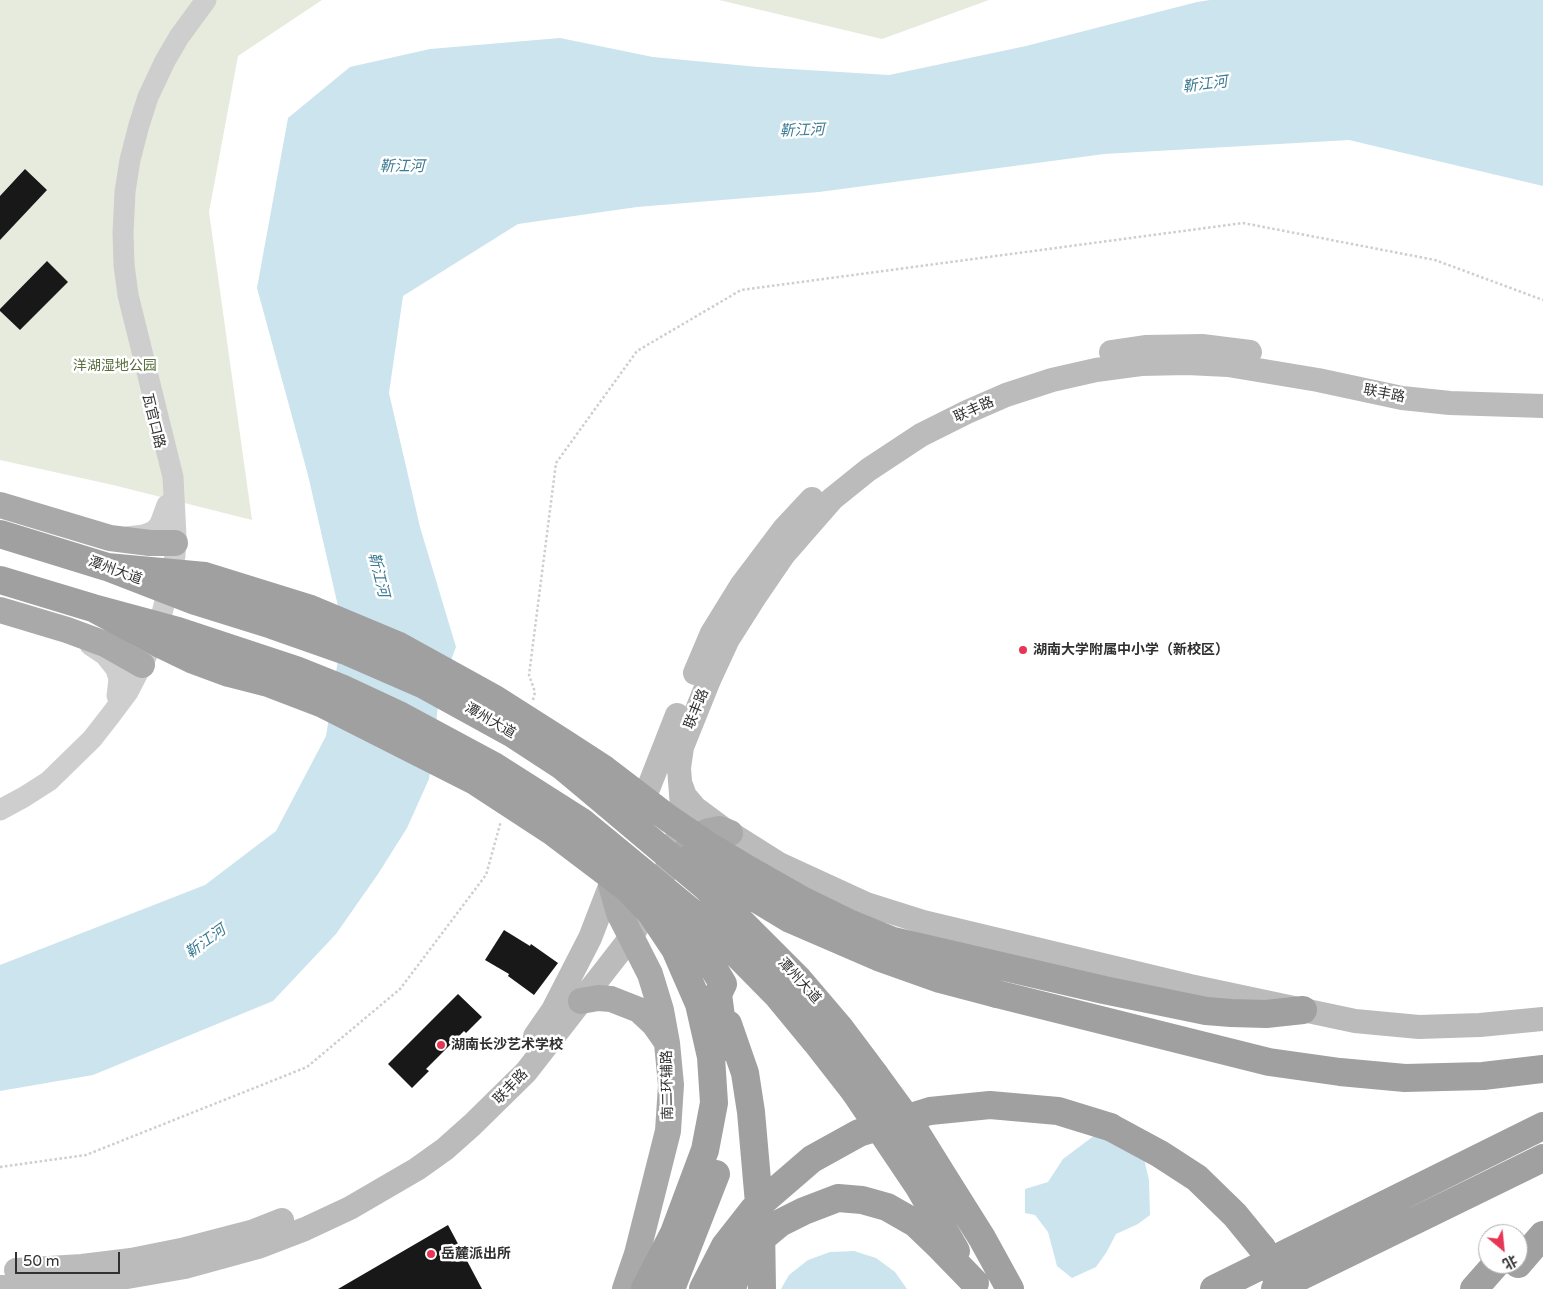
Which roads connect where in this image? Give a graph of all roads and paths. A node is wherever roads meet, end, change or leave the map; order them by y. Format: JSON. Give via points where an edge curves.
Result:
{"nodes":[{"id":1,"x":197,"y":0,"type":"edge"},
{"id":2,"x":206,"y":0,"type":"edge"},
{"id":3,"x":1543,"y":300,"type":"edge"},
{"id":4,"x":1543,"y":391,"type":"edge"},
{"id":5,"x":1543,"y":406,"type":"edge"},
{"id":6,"x":167,"y":505,"type":"junction"},
{"id":7,"x":0,"y":506,"type":"edge"},
{"id":8,"x":0,"y":534,"type":"edge"},
{"id":9,"x":110,"y":538,"type":"junction"},
{"id":10,"x":171,"y":543,"type":"junction"},
{"id":11,"x":106,"y":567,"type":"junction"},
{"id":12,"x":0,"y":580,"type":"edge"},
{"id":13,"x":94,"y":608,"type":"junction"},
{"id":14,"x":0,"y":610,"type":"edge"},
{"id":15,"x":67,"y":630,"type":"junction"},
{"id":16,"x":138,"y":663,"type":"junction"},
{"id":17,"x":117,"y":696,"type":"junction"},
{"id":18,"x":525,"y":707,"type":"junction"},
{"id":19,"x":475,"y":781,"type":"junction"},
{"id":20,"x":680,"y":782,"type":"junction"},
{"id":21,"x":0,"y":801,"type":"edge"},
{"id":22,"x":0,"y":810,"type":"edge"},
{"id":23,"x":502,"y":817,"type":"dead end"},
{"id":24,"x":730,"y":833,"type":"junction"},
{"id":25,"x":611,"y":885,"type":"junction"},
{"id":26,"x":631,"y":937,"type":"junction"},
{"id":27,"x":650,"y":974,"type":"junction"},
{"id":28,"x":718,"y":994,"type":"junction"},
{"id":29,"x":581,"y":1001,"type":"junction"},
{"id":30,"x":1303,"y":1010,"type":"junction"},
{"id":31,"x":1543,"y":1019,"type":"edge"},
{"id":32,"x":667,"y":1043,"type":"junction"},
{"id":33,"x":1543,"y":1069,"type":"edge"},
{"id":34,"x":1543,"y":1126,"type":"edge"},
{"id":35,"x":1543,"y":1158,"type":"edge"},
{"id":36,"x":0,"y":1167,"type":"edge"},
{"id":37,"x":1543,"y":1223,"type":"edge"},
{"id":38,"x":1543,"y":1235,"type":"edge"},
{"id":39,"x":1528,"y":1236,"type":"edge"},
{"id":40,"x":1528,"y":1252,"type":"edge"},
{"id":41,"x":0,"y":1271,"type":"edge"},
{"id":42,"x":1487,"y":1274,"type":"edge"},
{"id":43,"x":1510,"y":1274,"type":"edge"},
{"id":44,"x":976,"y":1286,"type":"edge"},
{"id":45,"x":0,"y":1287,"type":"edge"},
{"id":46,"x":625,"y":1289,"type":"edge"},
{"id":47,"x":645,"y":1289,"type":"edge"},
{"id":48,"x":671,"y":1289,"type":"edge"},
{"id":49,"x":702,"y":1289,"type":"edge"},
{"id":50,"x":732,"y":1289,"type":"edge"},
{"id":51,"x":762,"y":1289,"type":"edge"},
{"id":52,"x":1010,"y":1289,"type":"edge"},
{"id":53,"x":1214,"y":1289,"type":"edge"},
{"id":54,"x":1275,"y":1289,"type":"edge"},
{"id":55,"x":1282,"y":1289,"type":"edge"},
{"id":56,"x":1474,"y":1289,"type":"edge"},
{"id":57,"x":1498,"y":1289,"type":"edge"}],
"edges":[{"from":1,"to":6,"type":"street","name":"瓦官口路","via":[[166,45],[147,82],[136,111],[117,186],[118,268],[125,310],[163,464]]},
{"from":2,"to":10,"type":"street","via":[[165,60],[148,97],[130,160],[125,192],[124,265],[134,320],[173,477],[176,512]]},
{"from":3,"to":18,"type":"path","via":[[1435,260],[1243,223],[740,290],[637,351],[556,463],[529,675],[535,692]]},
{"from":4,"to":25,"type":"main road","name":"联丰路","via":[[1427,385],[1283,358],[1183,346],[1145,347],[1042,367],[944,406],[894,434],[832,479],[784,529],[740,586],[712,633],[690,682]]},
{"from":5,"to":20,"type":"main road","name":"联丰路","via":[[1402,398],[1273,372],[1187,363],[1141,364],[1088,372],[1006,395],[966,412],[921,434],[868,470],[832,499],[784,554],[728,639],[709,680],[682,747]]},
{"from":6,"to":9,"type":"street","via":[[160,524],[154,530],[144,535]]},
{"from":6,"to":10,"type":"street","name":"瓦官口路"},
{"from":7,"to":9,"type":"main road","name":"潭州大道"},
{"from":8,"to":11,"type":"highway","name":"潭州大道","bridge":true},
{"from":9,"to":10,"type":"main road","name":"潭州大道"},
{"from":10,"to":16,"type":"street","name":"瓦官口路"},
{"from":11,"to":18,"type":"highway","bridge":true,"via":[[205,576],[308,608],[399,646]]},
{"from":11,"to":52,"type":"highway","name":"潭州大道","bridge":true,"via":[[393,670],[464,706],[547,756],[586,786],[706,887],[799,980],[839,1027],[910,1123]]},
{"from":12,"to":13,"type":"highway","bridge":true},
{"from":13,"to":19,"type":"highway","bridge":true,"via":[[191,659],[323,704]]},
{"from":13,"to":44,"type":"highway","name":"潭州大道","bridge":true,"via":[[220,644],[341,688],[494,766],[582,822],[712,929],[778,996],[855,1092],[919,1187]]},
{"from":14,"to":15,"type":"main road"},
{"from":15,"to":16,"type":"main road","via":[[105,644]]},
{"from":15,"to":17,"type":"street","via":[[105,655],[116,669],[119,679]]},
{"from":16,"to":17,"type":"street","name":"瓦官口路"},
{"from":16,"to":22,"type":"street","via":[[128,692],[92,739],[49,781]]},
{"from":17,"to":21,"type":"street","name":"瓦官口路","via":[[95,724],[40,779]]},
{"from":18,"to":30,"type":"highway","bridge":true,"via":[[709,846],[800,898],[893,941],[1206,1011],[1266,1014]]},
{"from":18,"to":33,"type":"highway","bridge":true,"via":[[610,791],[701,862],[790,919],[878,957],[940,979],[1269,1062],[1340,1072],[1415,1077],[1483,1076]]},
{"from":19,"to":28,"type":"highway","bridge":true,"via":[[551,818],[652,893],[697,941],[723,984]]},
{"from":19,"to":47,"type":"highway","bridge":true,"via":[[553,832],[626,888],[651,913],[675,949],[700,1004],[711,1057],[714,1103],[701,1160],[674,1232]]},
{"from":20,"to":24,"type":"main road","via":[[685,796],[695,808]]},
{"from":20,"to":26,"type":"main road","name":"联丰路","via":[[683,820],[679,835],[651,904]]},
{"from":23,"to":36,"type":"path","via":[[486,875],[400,989],[307,1067],[86,1155]]},
{"from":24,"to":27,"type":"main road","via":[[719,829],[709,831],[697,836],[690,844],[644,940]]},
{"from":24,"to":30,"type":"main road","via":[[779,864],[820,884],[866,904],[923,922]]},
{"from":25,"to":26,"type":"main road","name":"南二环辅路"},
{"from":25,"to":41,"type":"main road","name":"联丰路","via":[[590,938],[553,1010],[532,1041],[508,1072],[470,1109],[400,1163],[342,1196],[254,1231],[131,1260]]},
{"from":26,"to":27,"type":"main road","name":"南二环辅路"},
{"from":26,"to":29,"type":"main road","name":"联丰路"},
{"from":27,"to":32,"type":"main road","name":"南二环辅路"},
{"from":28,"to":48,"type":"highway","bridge":true,"via":[[729,1076],[726,1126],[716,1174]]},
{"from":28,"to":51,"type":"highway","bridge":true,"via":[[744,1073],[752,1112],[761,1226]]},
{"from":29,"to":32,"type":"main road","via":[[611,999],[639,1010]]},
{"from":29,"to":45,"type":"main road","name":"联丰路","via":[[526,1072],[472,1126],[417,1169],[350,1208],[258,1247],[185,1267],[121,1278]]},
{"from":30,"to":31,"type":"main road","via":[[1355,1021],[1419,1027]]},
{"from":32,"to":46,"type":"main road","name":"南二环辅路","via":[[670,1085],[668,1131]]},
{"from":34,"to":53,"type":"highway"},
{"from":35,"to":54,"type":"highway"},
{"from":37,"to":39,"type":"highway"},
{"from":38,"to":40,"type":"highway"},
{"from":42,"to":56,"type":"highway"},
{"from":43,"to":57,"type":"highway"},
{"from":44,"to":50,"type":"highway","via":[[914,1223],[887,1207],[838,1198],[780,1223],[756,1243],[737,1273]]},
{"from":49,"to":55,"type":"highway","bridge":true,"via":[[725,1246],[754,1209],[812,1159],[860,1133],[930,1111],[990,1105],[1058,1111],[1110,1128],[1160,1154],[1197,1178],[1235,1215],[1262,1248]]}]}
